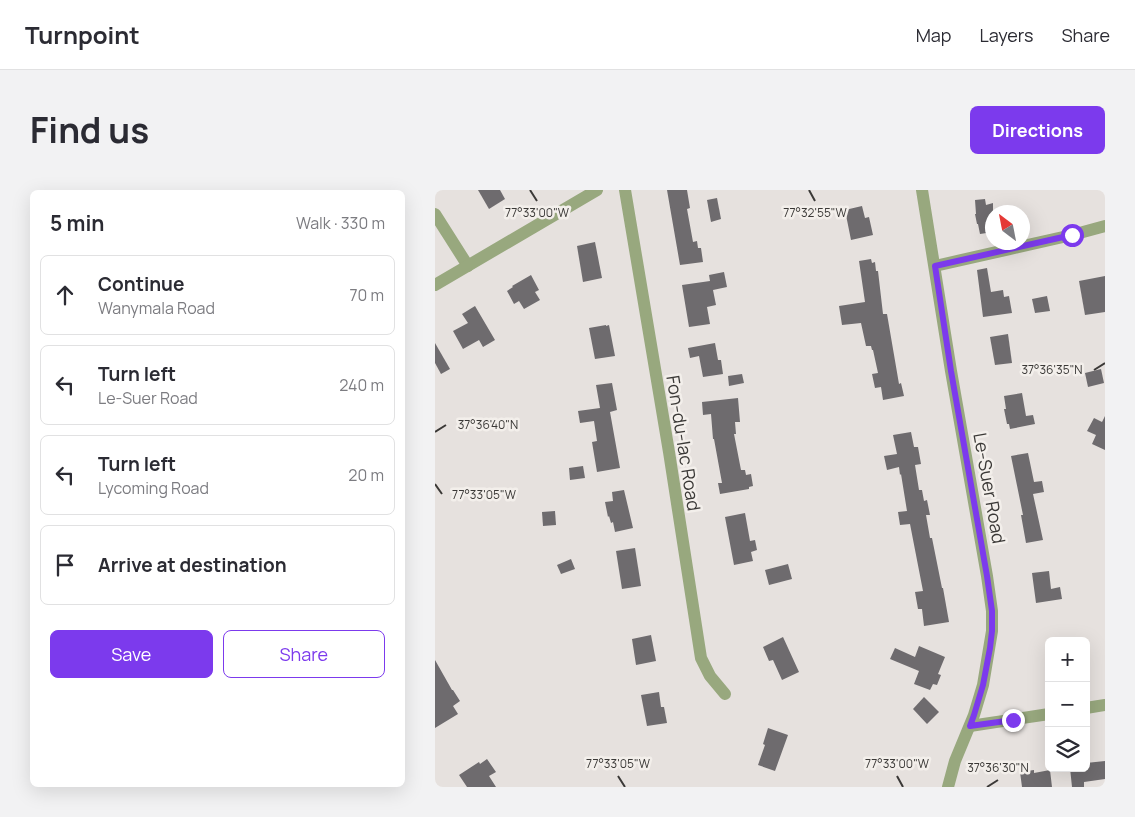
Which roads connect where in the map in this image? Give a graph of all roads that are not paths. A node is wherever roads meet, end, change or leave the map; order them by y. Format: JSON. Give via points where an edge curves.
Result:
{"nodes":[{"id":1,"x":597,"y":190,"type":"edge"},
{"id":2,"x":625,"y":190,"type":"edge"},
{"id":3,"x":922,"y":190,"type":"edge"},
{"id":4,"x":435,"y":214,"type":"edge"},
{"id":5,"x":1105,"y":226,"type":"edge"},
{"id":6,"x":468,"y":266,"type":"junction"},
{"id":7,"x":935,"y":266,"type":"junction"},
{"id":8,"x":435,"y":285,"type":"edge"},
{"id":9,"x":725,"y":694,"type":"dead end"},
{"id":10,"x":1105,"y":705,"type":"edge"},
{"id":11,"x":1090,"y":707,"type":"edge"},
{"id":12,"x":1045,"y":715,"type":"edge"},
{"id":13,"x":970,"y":726,"type":"junction"},
{"id":14,"x":948,"y":787,"type":"edge"}],
"edges":[{"from":1,"to":6,"type":"street"},
{"from":2,"to":9,"type":"street","name":"Fon-du-lac Road","via":[[701,658]]},
{"from":3,"to":7,"type":"street","name":"Le-Suer Road"},
{"from":4,"to":6,"type":"street"},
{"from":5,"to":7,"type":"street"},
{"from":6,"to":8,"type":"street"},
{"from":7,"to":13,"type":"street","name":"Le-Suer Road","via":[[992,611],[983,685]]},
{"from":10,"to":11,"type":"street"},
{"from":12,"to":13,"type":"street"},
{"from":13,"to":14,"type":"street","name":"Le-Suer Road"}]}
